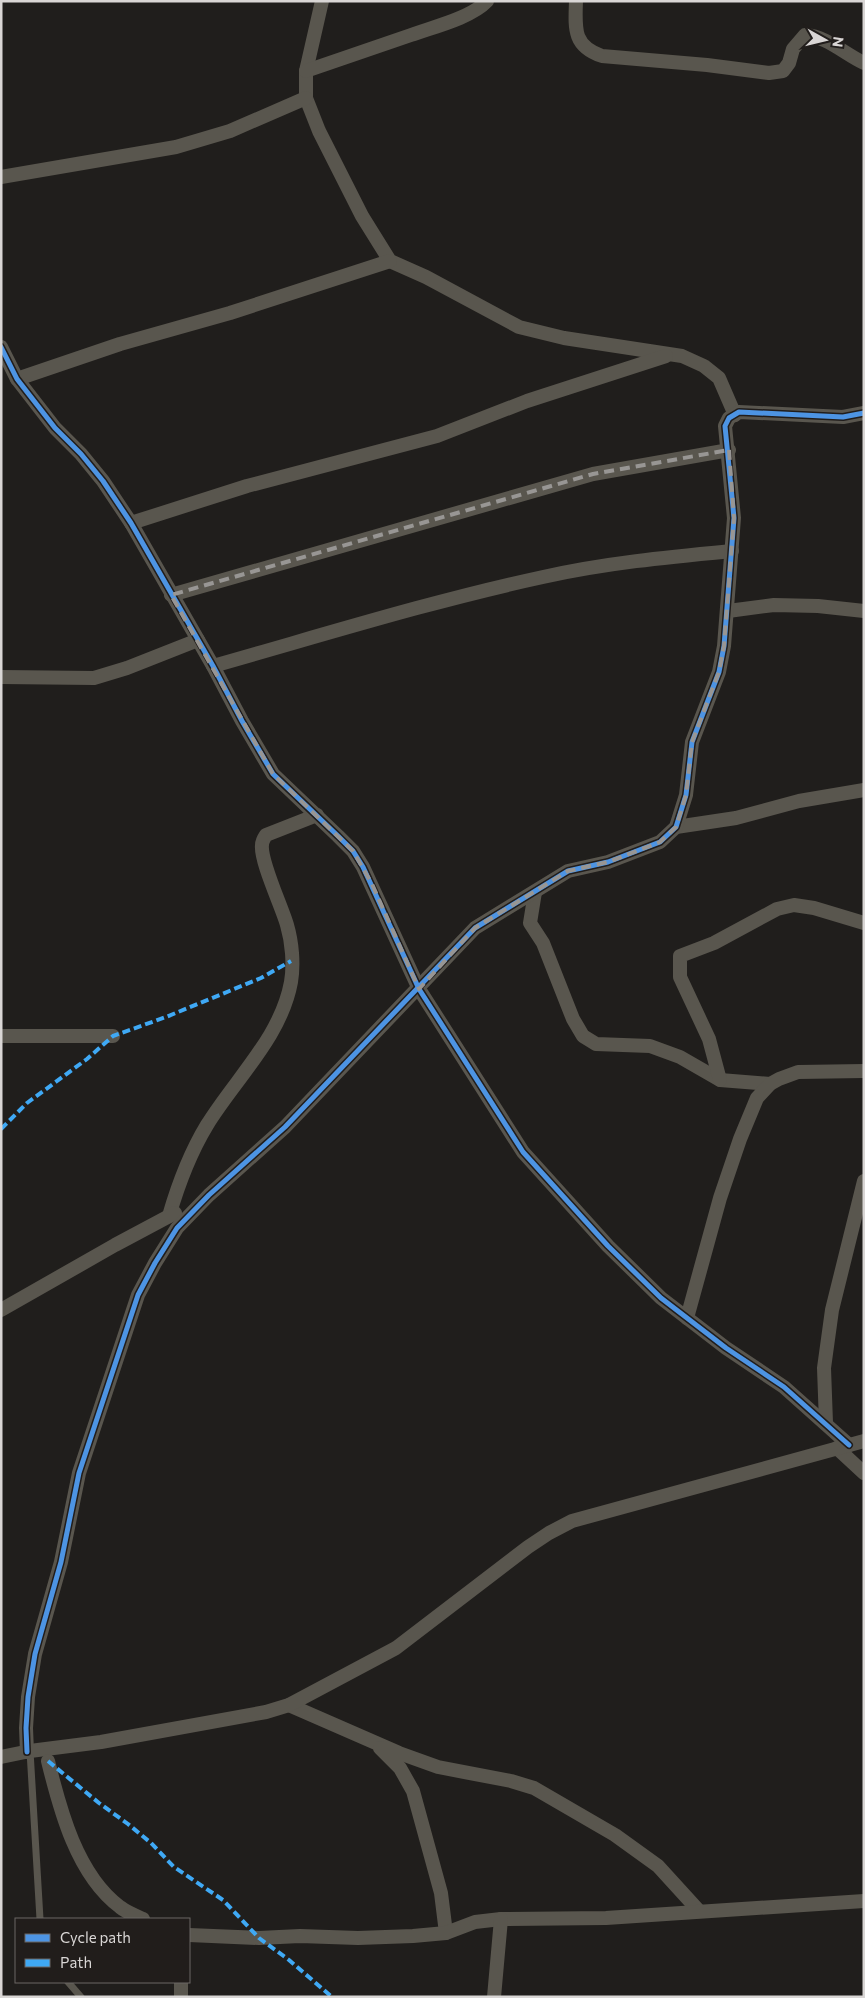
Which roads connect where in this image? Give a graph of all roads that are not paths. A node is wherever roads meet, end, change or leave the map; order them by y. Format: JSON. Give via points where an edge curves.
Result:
{"nodes":[{"id":1,"x":322,"y":1,"type":"edge"},
{"id":2,"x":487,"y":1,"type":"edge"},
{"id":3,"x":576,"y":1,"type":"edge"},
{"id":4,"x":864,"y":63,"type":"edge"},
{"id":5,"x":306,"y":71,"type":"junction"},
{"id":6,"x":306,"y":98,"type":"junction"},
{"id":7,"x":1,"y":178,"type":"edge"},
{"id":8,"x":390,"y":261,"type":"junction"},
{"id":9,"x":1,"y":347,"type":"edge"},
{"id":10,"x":669,"y":355,"type":"junction"},
{"id":11,"x":17,"y":379,"type":"junction"},
{"id":12,"x":864,"y":413,"type":"edge"},
{"id":13,"x":735,"y":415,"type":"junction"},
{"id":14,"x":729,"y":450,"type":"junction"},
{"id":15,"x":131,"y":523,"type":"junction"},
{"id":16,"x":732,"y":551,"type":"junction"},
{"id":17,"x":171,"y":595,"type":"junction"},
{"id":18,"x":864,"y":610,"type":"edge"},
{"id":19,"x":728,"y":611,"type":"junction"},
{"id":20,"x":198,"y":640,"type":"junction"},
{"id":21,"x":213,"y":666,"type":"junction"},
{"id":22,"x":1,"y":677,"type":"edge"},
{"id":23,"x":864,"y":790,"type":"edge"},
{"id":24,"x":317,"y":815,"type":"junction"},
{"id":25,"x":676,"y":828,"type":"junction"},
{"id":26,"x":535,"y":892,"type":"junction"},
{"id":27,"x":864,"y":923,"type":"edge"},
{"id":28,"x":419,"y":989,"type":"junction"},
{"id":29,"x":1,"y":1036,"type":"edge"},
{"id":30,"x":113,"y":1036,"type":"dead end"},
{"id":31,"x":864,"y":1071,"type":"edge"},
{"id":32,"x":720,"y":1080,"type":"junction"},
{"id":33,"x":770,"y":1084,"type":"junction"},
{"id":34,"x":864,"y":1181,"type":"edge"},
{"id":35,"x":209,"y":1195,"type":"junction"},
{"id":36,"x":169,"y":1216,"type":"junction"},
{"id":37,"x":1,"y":1310,"type":"edge"},
{"id":38,"x":687,"y":1318,"type":"junction"},
{"id":39,"x":826,"y":1423,"type":"junction"},
{"id":40,"x":864,"y":1441,"type":"edge"},
{"id":41,"x":843,"y":1446,"type":"junction"},
{"id":42,"x":864,"y":1473,"type":"edge"},
{"id":43,"x":289,"y":1705,"type":"junction"},
{"id":44,"x":375,"y":1742,"type":"junction"},
{"id":45,"x":29,"y":1752,"type":"junction"},
{"id":46,"x":1,"y":1758,"type":"edge"},
{"id":47,"x":48,"y":1761,"type":"dead end"},
{"id":48,"x":864,"y":1901,"type":"edge"},
{"id":49,"x":700,"y":1911,"type":"junction"},
{"id":50,"x":40,"y":1918,"type":"edge"},
{"id":51,"x":141,"y":1918,"type":"edge"},
{"id":52,"x":501,"y":1918,"type":"junction"},
{"id":53,"x":446,"y":1933,"type":"junction"},
{"id":54,"x":190,"y":1936,"type":"edge"},
{"id":55,"x":69,"y":1983,"type":"edge"},
{"id":56,"x":181,"y":1983,"type":"edge"},
{"id":57,"x":80,"y":1997,"type":"edge"},
{"id":58,"x":181,"y":1997,"type":"edge"},
{"id":59,"x":494,"y":1997,"type":"edge"}],
"edges":[{"from":1,"to":5,"type":"street"},
{"from":2,"to":5,"type":"street","via":[[471,12],[438,26]]},
{"from":3,"to":4,"type":"street","via":[[579,42],[589,52],[602,56],[783,72],[793,50],[805,35],[813,35]]},
{"from":5,"to":6,"type":"street"},
{"from":6,"to":7,"type":"street","via":[[230,131],[176,147]]},
{"from":6,"to":8,"type":"street","via":[[362,216]]},
{"from":8,"to":10,"type":"street","via":[[519,327],[564,338]]},
{"from":8,"to":11,"type":"street"},
{"from":9,"to":11,"type":"street"},
{"from":10,"to":13,"type":"street","via":[[682,356],[704,366],[719,378]]},
{"from":10,"to":15,"type":"street","via":[[549,394],[437,436],[247,486]]},
{"from":11,"to":15,"type":"street","via":[[55,428],[103,481]]},
{"from":12,"to":13,"type":"street","via":[[844,417],[747,412]]},
{"from":13,"to":14,"type":"street","via":[[729,418],[726,426]]},
{"from":14,"to":16,"type":"street","via":[[734,518]]},
{"from":14,"to":17,"type":"street","via":[[593,474]]},
{"from":15,"to":17,"type":"street"},
{"from":16,"to":19,"type":"street"},
{"from":16,"to":21,"type":"street","via":[[630,562],[544,576]]},
{"from":17,"to":20,"type":"street"},
{"from":18,"to":19,"type":"street","via":[[774,604]]},
{"from":19,"to":25,"type":"street","via":[[719,672],[692,742],[686,795]]},
{"from":20,"to":21,"type":"street"},
{"from":20,"to":22,"type":"street","via":[[94,678]]},
{"from":21,"to":24,"type":"street","via":[[273,774]]},
{"from":23,"to":25,"type":"street"},
{"from":24,"to":28,"type":"street","via":[[353,851],[363,867]]},
{"from":24,"to":36,"type":"street","via":[[266,835],[262,846],[287,926],[291,981],[272,1033],[207,1125]]},
{"from":25,"to":26,"type":"street","via":[[660,842],[608,862],[568,871]]},
{"from":26,"to":28,"type":"street","via":[[475,928]]},
{"from":26,"to":32,"type":"street","via":[[530,923],[543,943],[583,1036],[596,1044],[650,1046],[680,1057]]},
{"from":27,"to":32,"type":"street","via":[[794,904],[777,909],[714,943],[680,956],[680,977],[709,1039]]},
{"from":28,"to":35,"type":"street","via":[[285,1128]]},
{"from":28,"to":38,"type":"street","via":[[523,1152],[615,1252],[661,1298]]},
{"from":29,"to":30,"type":"street"},
{"from":31,"to":33,"type":"street","via":[[798,1072]]},
{"from":32,"to":33,"type":"street"},
{"from":33,"to":38,"type":"street","via":[[757,1098],[740,1139]]},
{"from":34,"to":39,"type":"street","via":[[832,1310],[824,1368]]},
{"from":35,"to":36,"type":"street"},
{"from":35,"to":45,"type":"street","via":[[178,1228],[155,1263],[138,1295],[112,1369],[79,1473],[61,1562],[35,1654],[26,1728]]},
{"from":36,"to":37,"type":"street"},
{"from":38,"to":39,"type":"street","via":[[784,1387]]},
{"from":39,"to":41,"type":"street"},
{"from":40,"to":41,"type":"street"},
{"from":41,"to":42,"type":"street"},
{"from":41,"to":43,"type":"street","via":[[572,1521],[528,1548],[396,1648]]},
{"from":43,"to":44,"type":"street"},
{"from":43,"to":45,"type":"street","via":[[256,1714]]},
{"from":44,"to":49,"type":"street","via":[[438,1767],[534,1788],[615,1834],[658,1866]]},
{"from":44,"to":53,"type":"street","via":[[400,1768],[413,1791],[441,1894]]},
{"from":45,"to":46,"type":"street"},
{"from":45,"to":50,"type":"lane"},
{"from":47,"to":51,"type":"street","via":[[70,1835],[84,1864],[120,1907]]},
{"from":48,"to":49,"type":"street"},
{"from":49,"to":52,"type":"street","via":[[606,1918]]},
{"from":52,"to":53,"type":"street","via":[[475,1922]]},
{"from":52,"to":59,"type":"street"},
{"from":53,"to":54,"type":"street","via":[[358,1938]]},
{"from":55,"to":57,"type":"lane"},
{"from":56,"to":58,"type":"street"}]}
